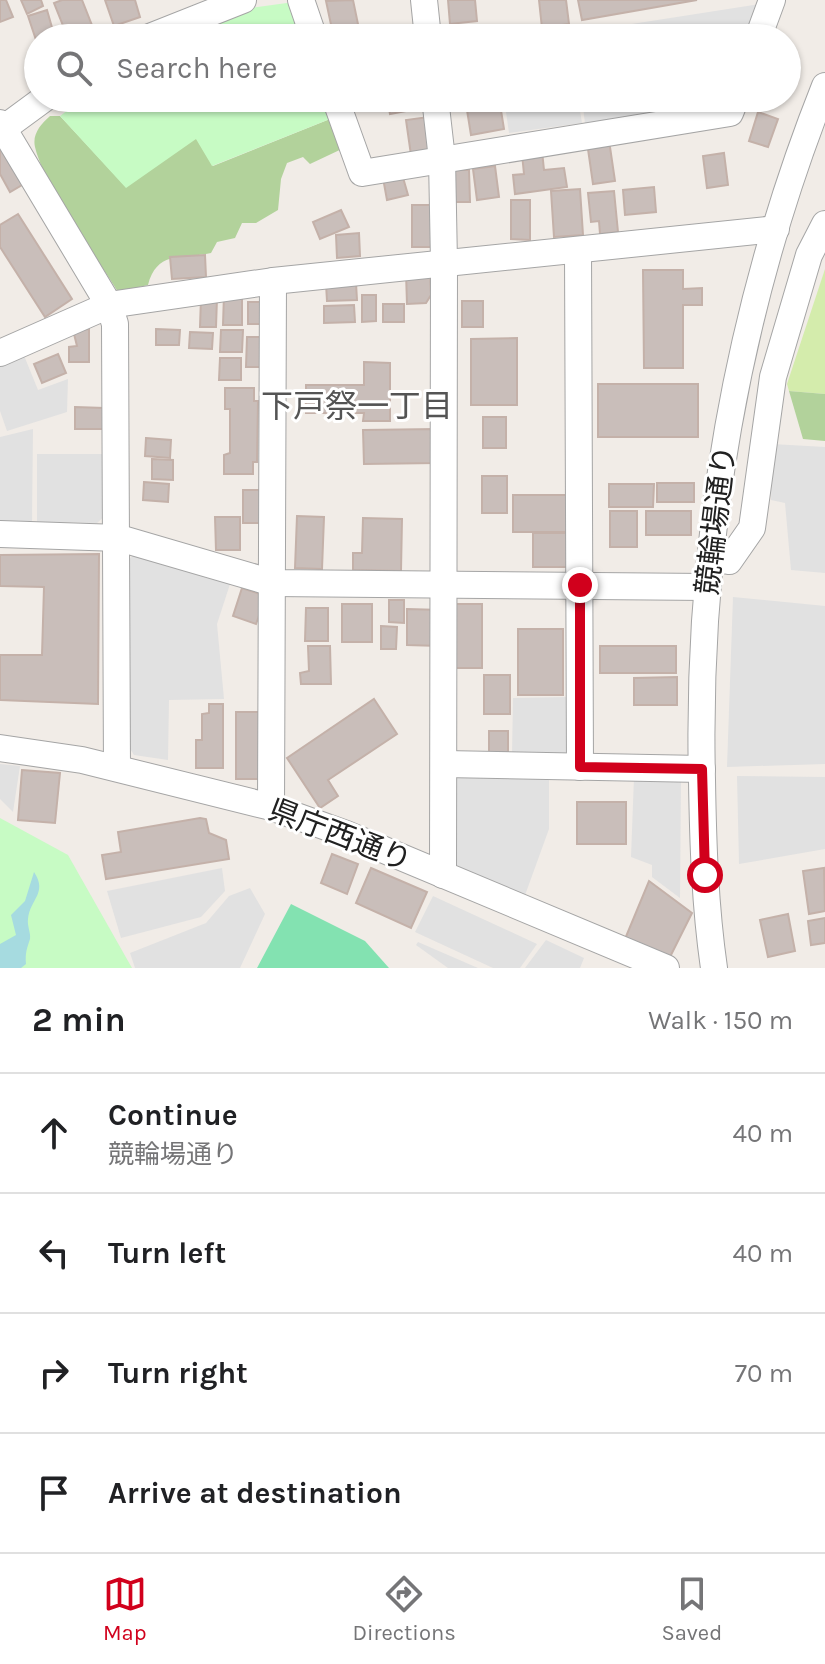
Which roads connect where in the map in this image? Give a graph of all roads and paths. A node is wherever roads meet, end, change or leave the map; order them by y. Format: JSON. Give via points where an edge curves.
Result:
{"nodes":[{"id":1,"x":243,"y":0,"type":"edge"},
{"id":2,"x":301,"y":0,"type":"edge"},
{"id":3,"x":424,"y":0,"type":"edge"},
{"id":4,"x":772,"y":0,"type":"edge"},
{"id":5,"x":182,"y":24,"type":"edge"},
{"id":6,"x":309,"y":24,"type":"edge"},
{"id":7,"x":427,"y":24,"type":"edge"},
{"id":8,"x":763,"y":24,"type":"edge"},
{"id":9,"x":825,"y":86,"type":"edge"},
{"id":10,"x":24,"y":112,"type":"edge"},
{"id":11,"x":340,"y":112,"type":"edge"},
{"id":12,"x":437,"y":112,"type":"edge"},
{"id":13,"x":730,"y":112,"type":"edge"},
{"id":14,"x":1,"y":128,"type":"edge"},
{"id":15,"x":442,"y":159,"type":"junction"},
{"id":16,"x":825,"y":224,"type":"edge"},
{"id":17,"x":776,"y":229,"type":"junction"},
{"id":18,"x":578,"y":251,"type":"junction"},
{"id":19,"x":444,"y":262,"type":"junction"},
{"id":20,"x":273,"y":281,"type":"junction"},
{"id":21,"x":109,"y":305,"type":"junction"},
{"id":22,"x":0,"y":353,"type":"edge"},
{"id":23,"x":0,"y":534,"type":"edge"},
{"id":24,"x":119,"y":538,"type":"junction"},
{"id":25,"x":710,"y":557,"type":"junction"},
{"id":26,"x":273,"y":583,"type":"junction"},
{"id":27,"x":445,"y":583,"type":"junction"},
{"id":28,"x":580,"y":585,"type":"junction"},
{"id":29,"x":707,"y":587,"type":"junction"},
{"id":30,"x":0,"y":748,"type":"edge"},
{"id":31,"x":445,"y":764,"type":"junction"},
{"id":32,"x":580,"y":767,"type":"junction"},
{"id":33,"x":117,"y":768,"type":"junction"},
{"id":34,"x":702,"y":769,"type":"junction"},
{"id":35,"x":271,"y":807,"type":"junction"},
{"id":36,"x":443,"y":875,"type":"junction"},
{"id":37,"x":666,"y":968,"type":"edge"},
{"id":38,"x":714,"y":968,"type":"edge"}],
"edges":[{"from":1,"to":5,"type":"street"},
{"from":2,"to":6,"type":"street"},
{"from":3,"to":7,"type":"street"},
{"from":4,"to":8,"type":"street"},
{"from":9,"to":17,"type":"street","name":"競輪場通り"},
{"from":10,"to":14,"type":"street"},
{"from":11,"to":15,"type":"street","via":[[362,173]]},
{"from":12,"to":15,"type":"street"},
{"from":13,"to":15,"type":"street"},
{"from":14,"to":21,"type":"street"},
{"from":15,"to":19,"type":"street"},
{"from":16,"to":25,"type":"street","via":[[809,255],[773,377],[752,528],[729,561]]},
{"from":17,"to":18,"type":"street"},
{"from":17,"to":25,"type":"street","name":"競輪場通り","via":[[732,397]]},
{"from":18,"to":19,"type":"street"},
{"from":18,"to":28,"type":"street"},
{"from":19,"to":20,"type":"street"},
{"from":19,"to":27,"type":"street"},
{"from":20,"to":21,"type":"street"},
{"from":20,"to":26,"type":"street"},
{"from":21,"to":22,"type":"street"},
{"from":21,"to":24,"type":"street","via":[[115,324]]},
{"from":23,"to":24,"type":"street"},
{"from":24,"to":26,"type":"street"},
{"from":24,"to":33,"type":"street"},
{"from":25,"to":29,"type":"street","name":"競輪場通り"},
{"from":26,"to":27,"type":"street"},
{"from":26,"to":35,"type":"street"},
{"from":27,"to":28,"type":"street"},
{"from":27,"to":31,"type":"street"},
{"from":28,"to":29,"type":"street"},
{"from":28,"to":32,"type":"street"},
{"from":29,"to":34,"type":"street","name":"競輪場通り"},
{"from":30,"to":33,"type":"street","name":"県庁西通り"},
{"from":31,"to":32,"type":"street"},
{"from":31,"to":36,"type":"street"},
{"from":32,"to":34,"type":"street"},
{"from":33,"to":35,"type":"street","name":"県庁西通り"},
{"from":34,"to":38,"type":"street","name":"競輪場通り"},
{"from":35,"to":36,"type":"street","name":"県庁西通り"},
{"from":36,"to":37,"type":"street","name":"県庁西通り"}]}
